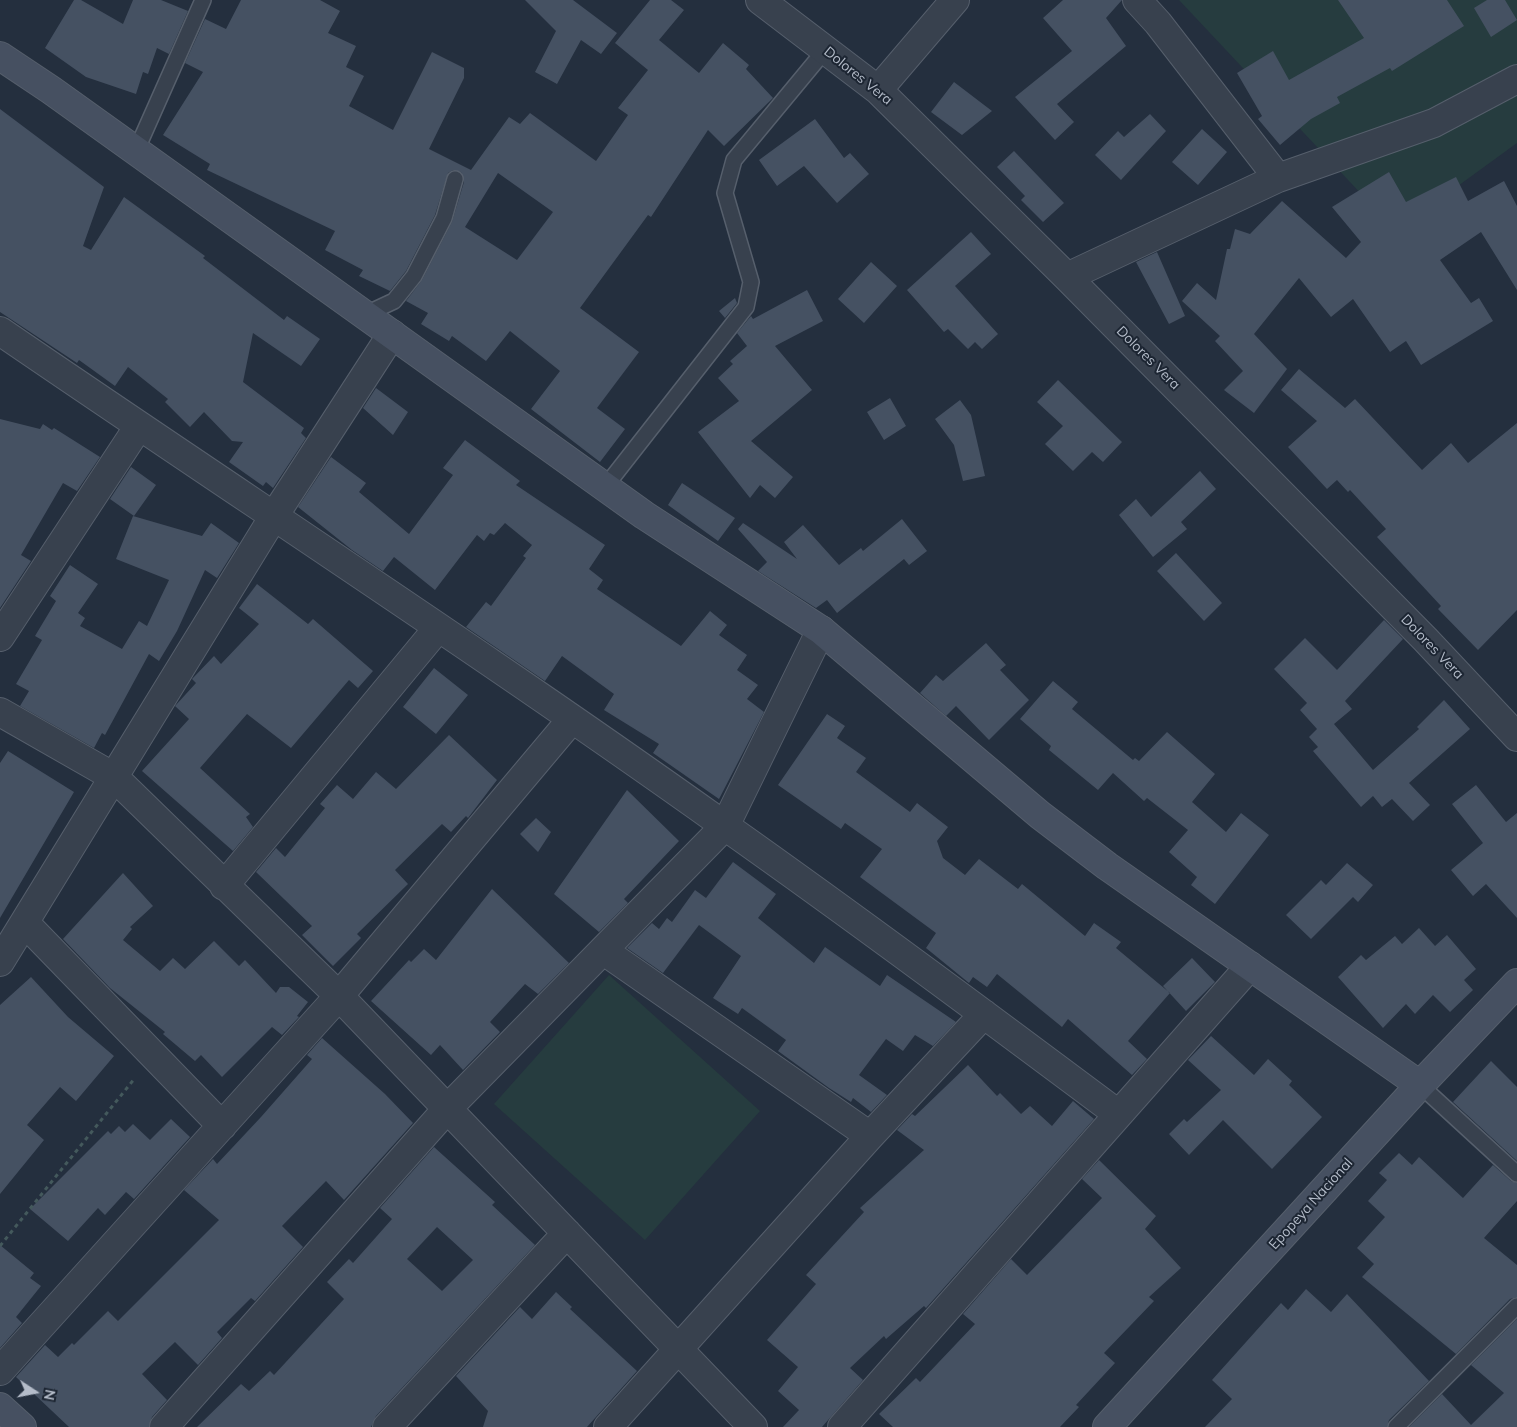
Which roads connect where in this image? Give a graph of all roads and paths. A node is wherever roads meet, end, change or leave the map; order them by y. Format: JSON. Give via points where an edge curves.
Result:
{"nodes":[{"id":1,"x":203,"y":0,"type":"edge"},
{"id":2,"x":760,"y":0,"type":"edge"},
{"id":3,"x":954,"y":0,"type":"edge"},
{"id":4,"x":1137,"y":0,"type":"edge"},
{"id":5,"x":826,"y":49,"type":"junction"},
{"id":6,"x":0,"y":56,"type":"edge"},
{"id":7,"x":1517,"y":79,"type":"edge"},
{"id":8,"x":878,"y":90,"type":"junction"},
{"id":9,"x":136,"y":151,"type":"junction"},
{"id":10,"x":1278,"y":178,"type":"junction"},
{"id":11,"x":455,"y":179,"type":"dead end"},
{"id":12,"x":1067,"y":277,"type":"junction"},
{"id":13,"x":364,"y":315,"type":"junction"},
{"id":14,"x":0,"y":330,"type":"edge"},
{"id":15,"x":392,"y":334,"type":"junction"},
{"id":16,"x":138,"y":426,"type":"junction"},
{"id":17,"x":605,"y":487,"type":"junction"},
{"id":18,"x":274,"y":516,"type":"junction"},
{"id":19,"x":438,"y":628,"type":"junction"},
{"id":20,"x":821,"y":630,"type":"junction"},
{"id":21,"x":0,"y":637,"type":"edge"},
{"id":22,"x":0,"y":712,"type":"edge"},
{"id":23,"x":572,"y":719,"type":"junction"},
{"id":24,"x":1517,"y":737,"type":"edge"},
{"id":25,"x":114,"y":777,"type":"junction"},
{"id":26,"x":725,"y":826,"type":"junction"},
{"id":27,"x":224,"y":886,"type":"junction"},
{"id":28,"x":25,"y":923,"type":"junction"},
{"id":29,"x":604,"y":951,"type":"junction"},
{"id":30,"x":0,"y":962,"type":"edge"},
{"id":31,"x":1250,"y":966,"type":"junction"},
{"id":32,"x":1517,"y":983,"type":"edge"},
{"id":33,"x":339,"y":996,"type":"junction"},
{"id":34,"x":984,"y":1014,"type":"junction"},
{"id":35,"x":152,"y":1056,"type":"junction"},
{"id":36,"x":1420,"y":1085,"type":"junction"},
{"id":37,"x":447,"y":1109,"type":"junction"},
{"id":38,"x":1118,"y":1114,"type":"junction"},
{"id":39,"x":222,"y":1126,"type":"junction"},
{"id":40,"x":870,"y":1136,"type":"junction"},
{"id":41,"x":1517,"y":1174,"type":"edge"},
{"id":42,"x":567,"y":1233,"type":"junction"},
{"id":43,"x":0,"y":1246,"type":"edge"},
{"id":44,"x":1517,"y":1306,"type":"edge"},
{"id":45,"x":679,"y":1349,"type":"junction"},
{"id":46,"x":0,"y":1370,"type":"edge"},
{"id":47,"x":0,"y":1406,"type":"edge"},
{"id":48,"x":22,"y":1427,"type":"edge"},
{"id":49,"x":164,"y":1427,"type":"edge"},
{"id":50,"x":387,"y":1427,"type":"edge"},
{"id":51,"x":608,"y":1427,"type":"edge"},
{"id":52,"x":753,"y":1427,"type":"edge"},
{"id":53,"x":842,"y":1427,"type":"edge"},
{"id":54,"x":1107,"y":1427,"type":"edge"},
{"id":55,"x":1396,"y":1427,"type":"edge"}],
"edges":[{"from":1,"to":9,"type":"lane"},
{"from":2,"to":5,"type":"street","name":"Dolores Vera"},
{"from":3,"to":8,"type":"street"},
{"from":4,"to":10,"type":"street"},
{"from":5,"to":8,"type":"street","name":"Dolores Vera"},
{"from":5,"to":17,"type":"lane","via":[[734,160],[725,193],[751,282],[746,307]]},
{"from":6,"to":9,"type":"street"},
{"from":7,"to":10,"type":"street","via":[[1434,123]]},
{"from":8,"to":12,"type":"street","name":"Dolores Vera"},
{"from":9,"to":13,"type":"street"},
{"from":10,"to":12,"type":"street"},
{"from":11,"to":13,"type":"lane","via":[[444,218],[414,276],[394,301]]},
{"from":12,"to":24,"type":"street","name":"Dolores Vera","via":[[1425,639]]},
{"from":13,"to":15,"type":"street"},
{"from":14,"to":16,"type":"street"},
{"from":15,"to":17,"type":"street"},
{"from":15,"to":18,"type":"street"},
{"from":16,"to":18,"type":"street"},
{"from":16,"to":21,"type":"street"},
{"from":17,"to":20,"type":"street"},
{"from":18,"to":19,"type":"street"},
{"from":18,"to":25,"type":"street"},
{"from":19,"to":23,"type":"street"},
{"from":19,"to":27,"type":"street"},
{"from":20,"to":26,"type":"street"},
{"from":20,"to":31,"type":"street","via":[[1022,801],[1107,866]]},
{"from":22,"to":25,"type":"street"},
{"from":23,"to":26,"type":"street"},
{"from":23,"to":33,"type":"street"},
{"from":25,"to":27,"type":"street"},
{"from":25,"to":28,"type":"street"},
{"from":26,"to":29,"type":"street"},
{"from":26,"to":34,"type":"street"},
{"from":27,"to":33,"type":"street"},
{"from":28,"to":30,"type":"street"},
{"from":28,"to":35,"type":"street"},
{"from":29,"to":37,"type":"street"},
{"from":29,"to":40,"type":"street"},
{"from":31,"to":36,"type":"street"},
{"from":31,"to":38,"type":"street"},
{"from":32,"to":36,"type":"street","name":"Epopeya Nacional"},
{"from":33,"to":37,"type":"street"},
{"from":33,"to":39,"type":"street"},
{"from":34,"to":38,"type":"street"},
{"from":34,"to":40,"type":"street"},
{"from":35,"to":39,"type":"street"},
{"from":35,"to":43,"type":"path"},
{"from":36,"to":41,"type":"lane"},
{"from":36,"to":54,"type":"street","name":"Epopeya Nacional"},
{"from":37,"to":42,"type":"street"},
{"from":37,"to":49,"type":"street"},
{"from":38,"to":53,"type":"street"},
{"from":39,"to":46,"type":"street"},
{"from":40,"to":45,"type":"street"},
{"from":42,"to":45,"type":"street"},
{"from":42,"to":50,"type":"street"},
{"from":44,"to":55,"type":"lane"},
{"from":45,"to":51,"type":"street"},
{"from":45,"to":52,"type":"street"},
{"from":47,"to":48,"type":"street"}]}
